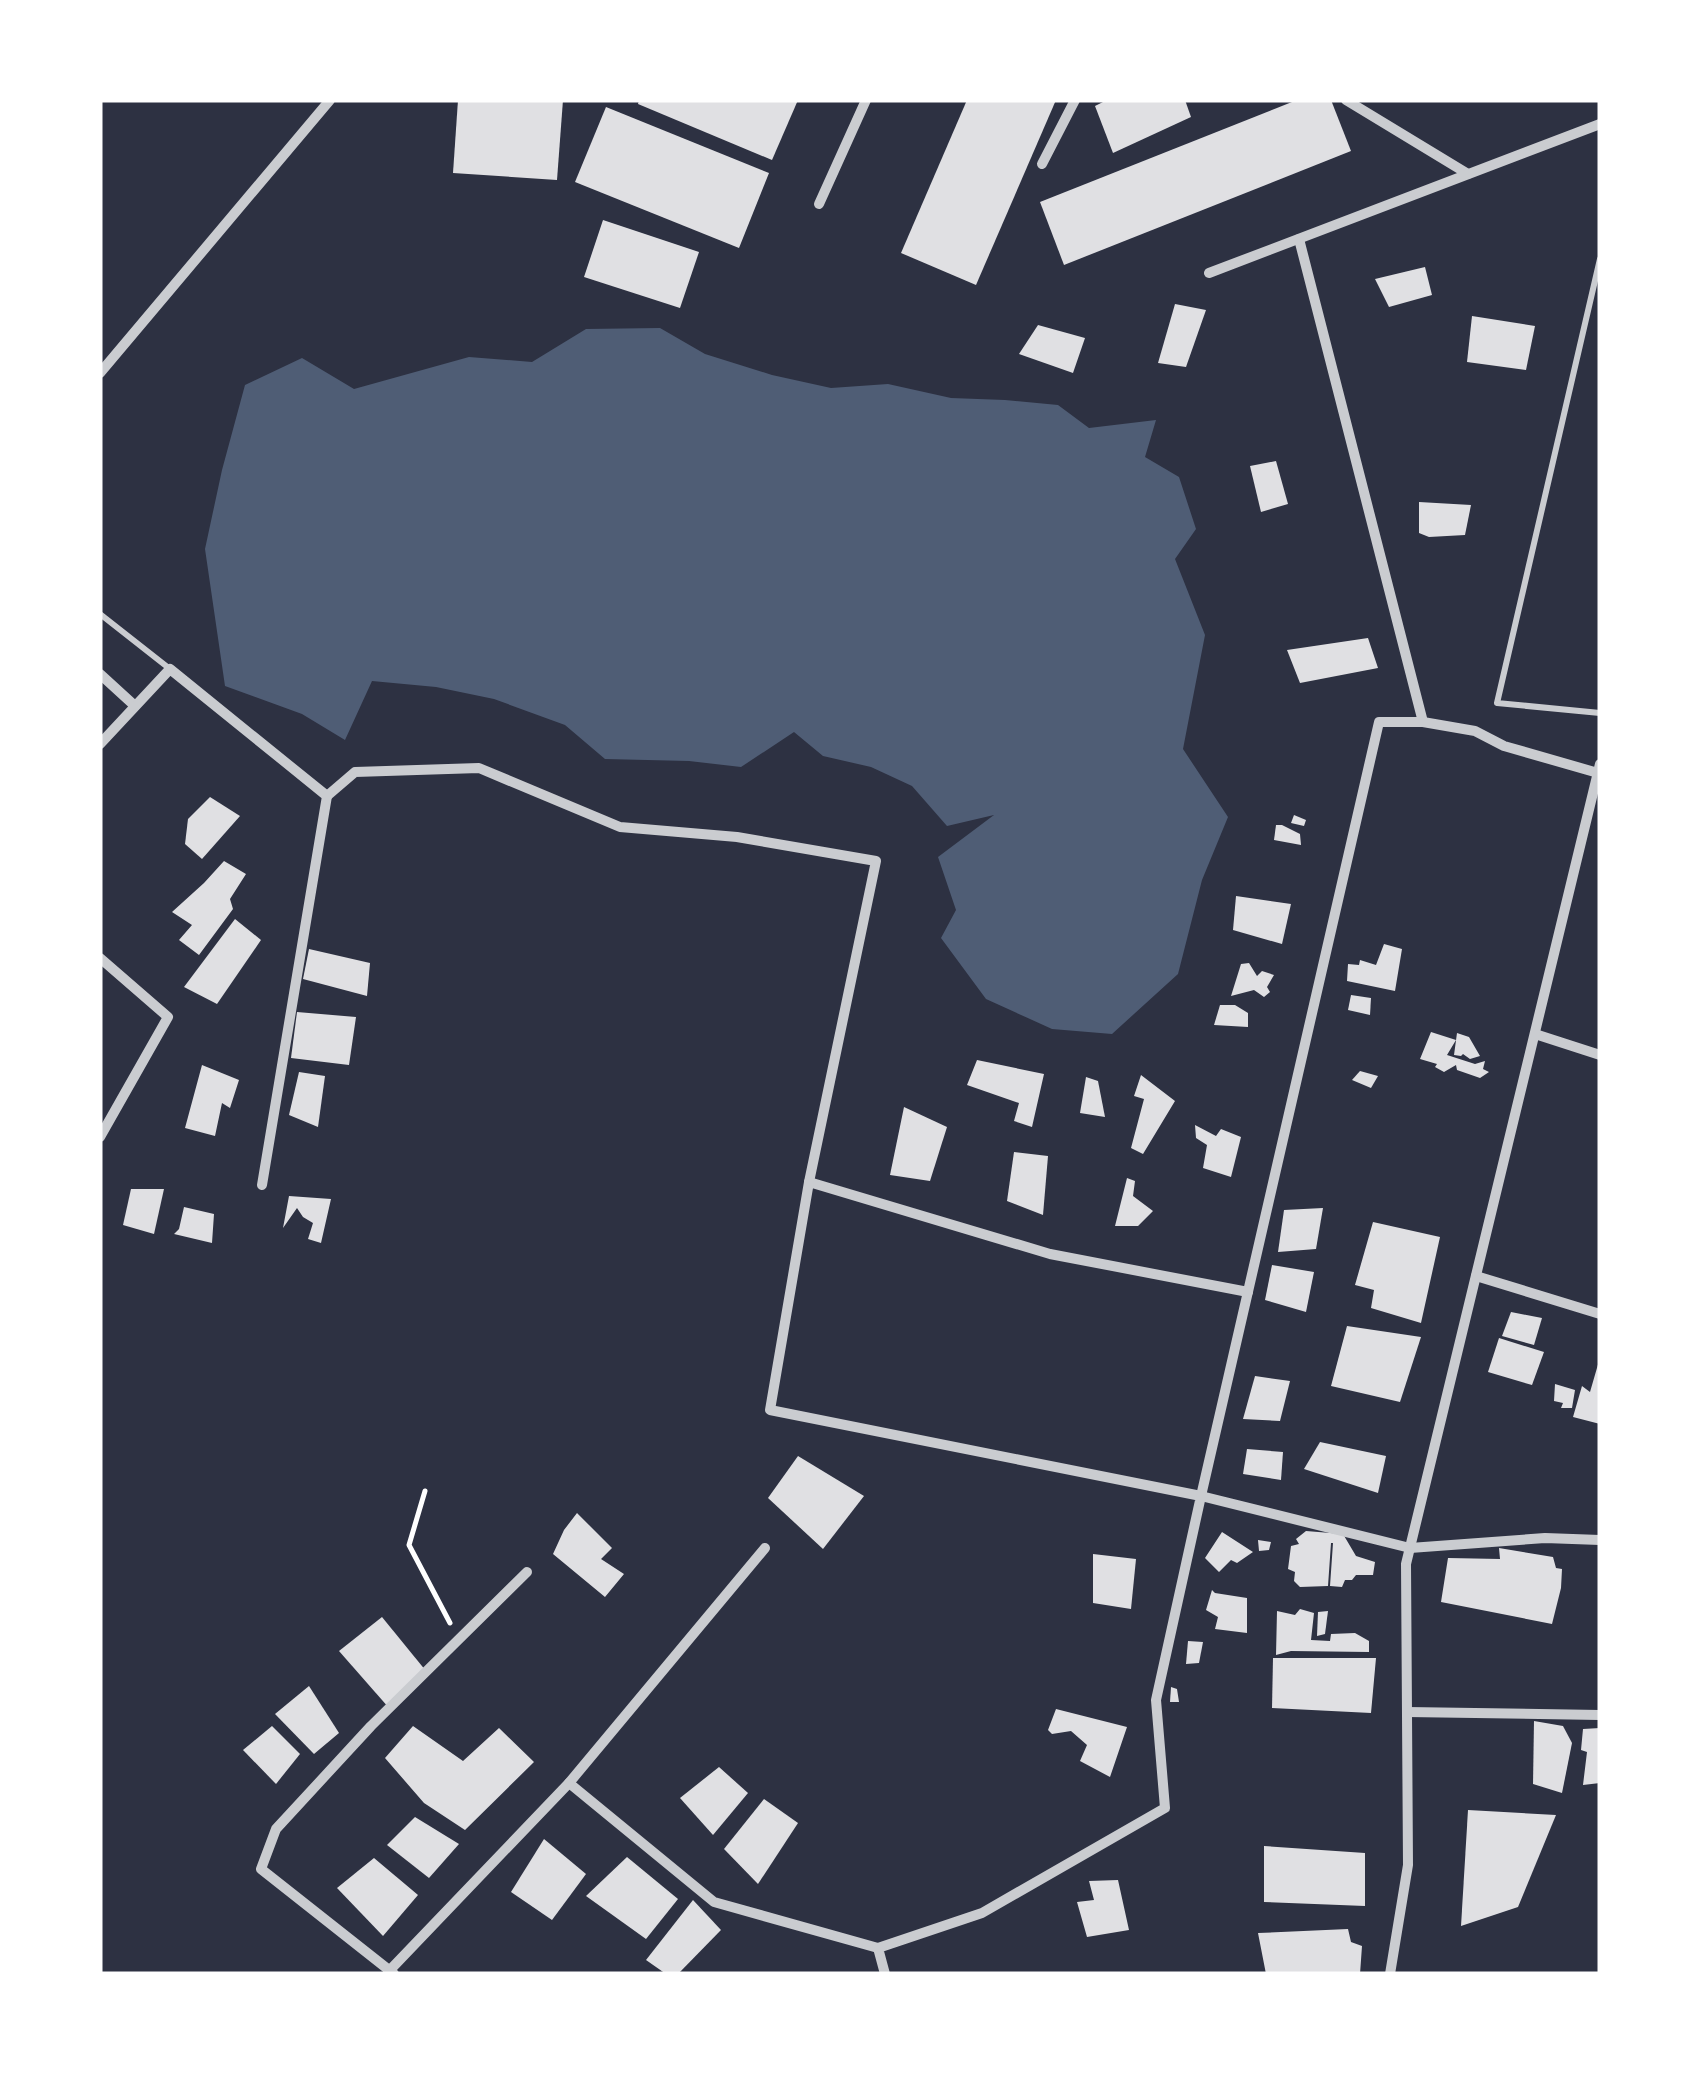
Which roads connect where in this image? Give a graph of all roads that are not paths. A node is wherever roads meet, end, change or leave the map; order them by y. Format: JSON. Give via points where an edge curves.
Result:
{"nodes":[{"id":1,"x":330,"y":100,"type":"edge"},
{"id":2,"x":866,"y":100,"type":"edge"},
{"id":3,"x":1075,"y":100,"type":"edge"},
{"id":4,"x":1346,"y":100,"type":"edge"},
{"id":5,"x":1600,"y":124,"type":"edge"},
{"id":6,"x":1042,"y":164,"type":"dead end"},
{"id":7,"x":1468,"y":174,"type":"junction"},
{"id":8,"x":819,"y":204,"type":"dead end"},
{"id":9,"x":1299,"y":238,"type":"junction"},
{"id":10,"x":1600,"y":259,"type":"edge"},
{"id":11,"x":1209,"y":273,"type":"dead end"},
{"id":12,"x":100,"y":373,"type":"edge"},
{"id":13,"x":100,"y":614,"type":"edge"},
{"id":14,"x":170,"y":669,"type":"junction"},
{"id":15,"x":100,"y":674,"type":"edge"},
{"id":16,"x":135,"y":706,"type":"junction"},
{"id":17,"x":1600,"y":713,"type":"edge"},
{"id":18,"x":1423,"y":722,"type":"junction"},
{"id":19,"x":100,"y":744,"type":"edge"},
{"id":20,"x":1599,"y":768,"type":"edge"},
{"id":21,"x":326,"y":796,"type":"junction"},
{"id":22,"x":100,"y":958,"type":"edge"},
{"id":23,"x":1535,"y":1034,"type":"junction"},
{"id":24,"x":1600,"y":1055,"type":"edge"},
{"id":25,"x":100,"y":1137,"type":"edge"},
{"id":26,"x":809,"y":1182,"type":"junction"},
{"id":27,"x":262,"y":1185,"type":"dead end"},
{"id":28,"x":1476,"y":1276,"type":"junction"},
{"id":29,"x":1248,"y":1292,"type":"junction"},
{"id":30,"x":1600,"y":1314,"type":"edge"},
{"id":31,"x":1201,"y":1496,"type":"junction"},
{"id":32,"x":1600,"y":1540,"type":"edge"},
{"id":33,"x":766,"y":1548,"type":"dead end"},
{"id":34,"x":1410,"y":1548,"type":"junction"},
{"id":35,"x":526,"y":1572,"type":"dead end"},
{"id":36,"x":1407,"y":1712,"type":"junction"},
{"id":37,"x":1600,"y":1715,"type":"edge"},
{"id":38,"x":569,"y":1783,"type":"junction"},
{"id":39,"x":878,"y":1948,"type":"junction"},
{"id":40,"x":392,"y":1972,"type":"edge"},
{"id":41,"x":885,"y":1974,"type":"edge"},
{"id":42,"x":1390,"y":1974,"type":"edge"}],
"edges":[{"from":1,"to":12,"type":"street"},
{"from":2,"to":8,"type":"street"},
{"from":3,"to":6,"type":"street"},
{"from":4,"to":7,"type":"street"},
{"from":5,"to":7,"type":"street"},
{"from":7,"to":9,"type":"street"},
{"from":9,"to":11,"type":"street"},
{"from":9,"to":18,"type":"street"},
{"from":10,"to":17,"type":"lane","via":[[1497,703]]},
{"from":13,"to":14,"type":"lane"},
{"from":14,"to":16,"type":"street"},
{"from":14,"to":21,"type":"street"},
{"from":15,"to":16,"type":"street"},
{"from":16,"to":19,"type":"street"},
{"from":18,"to":20,"type":"street"},
{"from":18,"to":29,"type":"street","via":[[1379,722]]},
{"from":20,"to":23,"type":"street"},
{"from":21,"to":26,"type":"street","via":[[356,772],[480,768],[620,827],[876,860]]},
{"from":21,"to":27,"type":"street"},
{"from":22,"to":25,"type":"street","via":[[168,1017]]},
{"from":23,"to":24,"type":"street"},
{"from":23,"to":28,"type":"street"},
{"from":26,"to":29,"type":"street","via":[[1050,1254]]},
{"from":26,"to":31,"type":"street","via":[[770,1410]]},
{"from":28,"to":30,"type":"street"},
{"from":28,"to":34,"type":"street"},
{"from":29,"to":31,"type":"street"},
{"from":31,"to":34,"type":"street"},
{"from":31,"to":39,"type":"street","via":[[1156,1700],[1164,1808],[982,1913]]},
{"from":32,"to":34,"type":"street"},
{"from":33,"to":38,"type":"street"},
{"from":34,"to":36,"type":"street"},
{"from":35,"to":40,"type":"street","via":[[276,1828],[261,1869]]},
{"from":36,"to":37,"type":"street"},
{"from":36,"to":42,"type":"street","via":[[1408,1865]]},
{"from":38,"to":39,"type":"street","via":[[714,1902]]},
{"from":38,"to":40,"type":"street"},
{"from":39,"to":41,"type":"street"}]}
